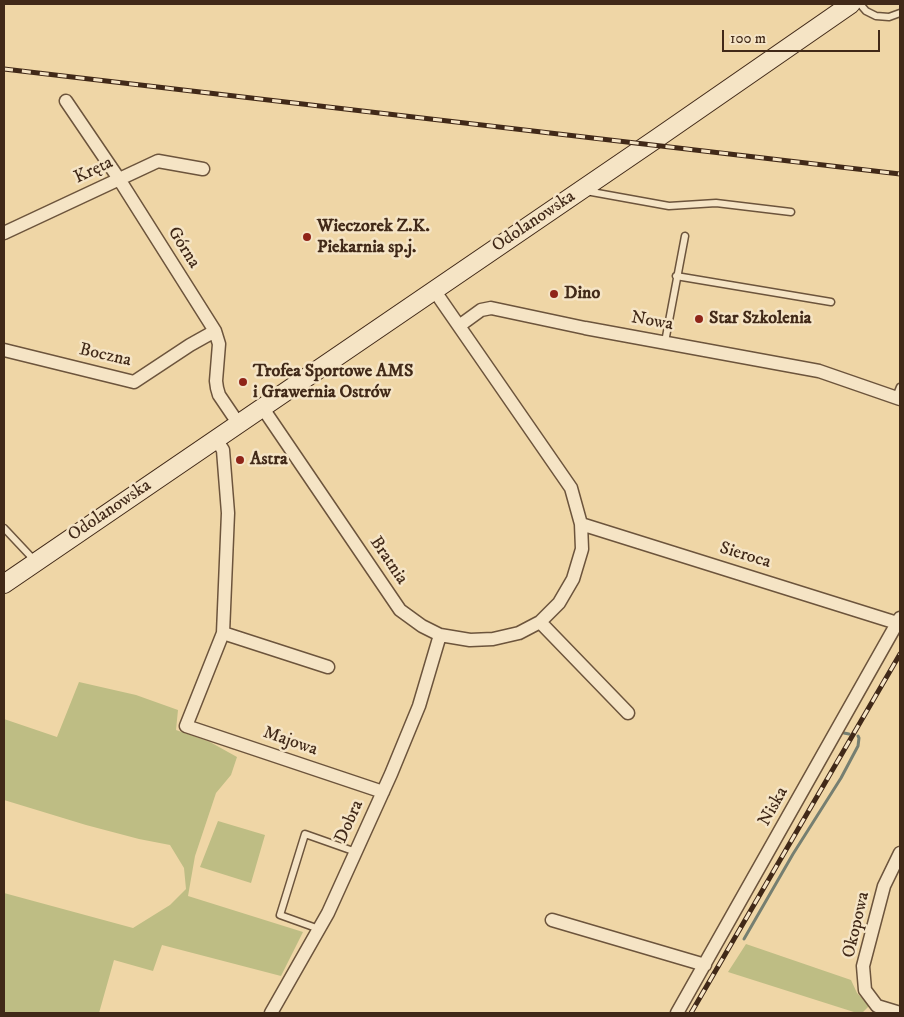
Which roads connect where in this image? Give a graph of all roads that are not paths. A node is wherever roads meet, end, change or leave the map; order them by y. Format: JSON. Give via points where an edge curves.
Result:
{"nodes":[{"id":1,"x":851,"y":4,"type":"edge"},
{"id":2,"x":860,"y":4,"type":"edge"},
{"id":3,"x":900,"y":13,"type":"edge"},
{"id":4,"x":66,"y":100,"type":"dead end"},
{"id":5,"x":203,"y":169,"type":"dead end"},
{"id":6,"x":120,"y":179,"type":"junction"},
{"id":7,"x":580,"y":190,"type":"junction"},
{"id":8,"x":791,"y":212,"type":"dead end"},
{"id":9,"x":4,"y":233,"type":"edge"},
{"id":10,"x":685,"y":236,"type":"dead end"},
{"id":11,"x":676,"y":276,"type":"junction"},
{"id":12,"x":434,"y":290,"type":"junction"},
{"id":13,"x":831,"y":302,"type":"dead end"},
{"id":14,"x":459,"y":326,"type":"junction"},
{"id":15,"x":215,"y":330,"type":"junction"},
{"id":16,"x":665,"y":342,"type":"junction"},
{"id":17,"x":4,"y":350,"type":"edge"},
{"id":18,"x":899,"y":394,"type":"edge"},
{"id":19,"x":262,"y":407,"type":"junction"},
{"id":20,"x":238,"y":423,"type":"junction"},
{"id":21,"x":216,"y":439,"type":"junction"},
{"id":22,"x":582,"y":524,"type":"junction"},
{"id":23,"x":4,"y":528,"type":"edge"},
{"id":24,"x":36,"y":562,"type":"junction"},
{"id":25,"x":4,"y":584,"type":"edge"},
{"id":26,"x":899,"y":620,"type":"edge"},
{"id":27,"x":540,"y":622,"type":"junction"},
{"id":28,"x":223,"y":633,"type":"junction"},
{"id":29,"x":440,"y":635,"type":"junction"},
{"id":30,"x":328,"y":667,"type":"dead end"},
{"id":31,"x":628,"y":713,"type":"dead end"},
{"id":32,"x":383,"y":792,"type":"junction"},
{"id":33,"x":356,"y":852,"type":"junction"},
{"id":34,"x":900,"y":853,"type":"edge"},
{"id":35,"x":552,"y":920,"type":"dead end"},
{"id":36,"x":319,"y":929,"type":"junction"},
{"id":37,"x":705,"y":965,"type":"junction"},
{"id":38,"x":270,"y":1013,"type":"edge"},
{"id":39,"x":677,"y":1013,"type":"edge"},
{"id":40,"x":900,"y":1013,"type":"edge"}],
"edges":[{"from":1,"to":7,"type":"main road","name":"Odolanowska"},
{"from":2,"to":3,"type":"lane","via":[[876,16],[889,17]]},
{"from":4,"to":6,"type":"street","name":"Górna"},
{"from":5,"to":6,"type":"street","name":"Kręta","via":[[158,161]]},
{"from":6,"to":9,"type":"street","name":"Kręta"},
{"from":6,"to":15,"type":"street","name":"Górna"},
{"from":7,"to":8,"type":"lane","via":[[669,206],[716,203]]},
{"from":7,"to":12,"type":"main road","name":"Odolanowska"},
{"from":10,"to":11,"type":"lane"},
{"from":11,"to":13,"type":"lane"},
{"from":11,"to":16,"type":"lane"},
{"from":12,"to":14,"type":"street","name":"Bratnia"},
{"from":12,"to":19,"type":"main road","name":"Odolanowska"},
{"from":14,"to":16,"type":"street","name":"Nowa","via":[[481,310],[491,308]]},
{"from":14,"to":22,"type":"street","name":"Bratnia","via":[[571,488]]},
{"from":15,"to":17,"type":"street","name":"Boczna","via":[[134,382]]},
{"from":15,"to":20,"type":"street","name":"Górna","via":[[219,344],[216,388]]},
{"from":16,"to":18,"type":"street","name":"Nowa","via":[[819,371]]},
{"from":19,"to":20,"type":"main road","name":"Odolanowska"},
{"from":19,"to":29,"type":"street","name":"Bratnia","via":[[400,610]]},
{"from":20,"to":21,"type":"main road","name":"Odolanowska"},
{"from":21,"to":24,"type":"main road","name":"Odolanowska"},
{"from":21,"to":28,"type":"street","via":[[223,450],[228,513]]},
{"from":22,"to":26,"type":"street","name":"Sieroca"},
{"from":22,"to":27,"type":"street","name":"Bratnia","via":[[582,549],[573,579],[559,603]]},
{"from":23,"to":24,"type":"lane"},
{"from":24,"to":25,"type":"main road","name":"Odolanowska"},
{"from":26,"to":37,"type":"street","name":"Niska"},
{"from":27,"to":29,"type":"street","name":"Bratnia","via":[[520,632],[493,639],[470,640]]},
{"from":27,"to":31,"type":"street"},
{"from":28,"to":30,"type":"street"},
{"from":28,"to":32,"type":"street","name":"Majowa","via":[[186,726]]},
{"from":29,"to":32,"type":"street","name":"Dobra","via":[[419,706]]},
{"from":32,"to":33,"type":"street","name":"Dobra"},
{"from":33,"to":36,"type":"street","name":"Dobra"},
{"from":33,"to":36,"type":"lane","via":[[305,834],[280,915]]},
{"from":34,"to":40,"type":"street","name":"Okopowa","via":[[884,886],[864,966],[865,990],[877,1006]]},
{"from":35,"to":37,"type":"street"},
{"from":36,"to":38,"type":"street","name":"Dobra"},
{"from":37,"to":39,"type":"street","name":"Niska"}]}
